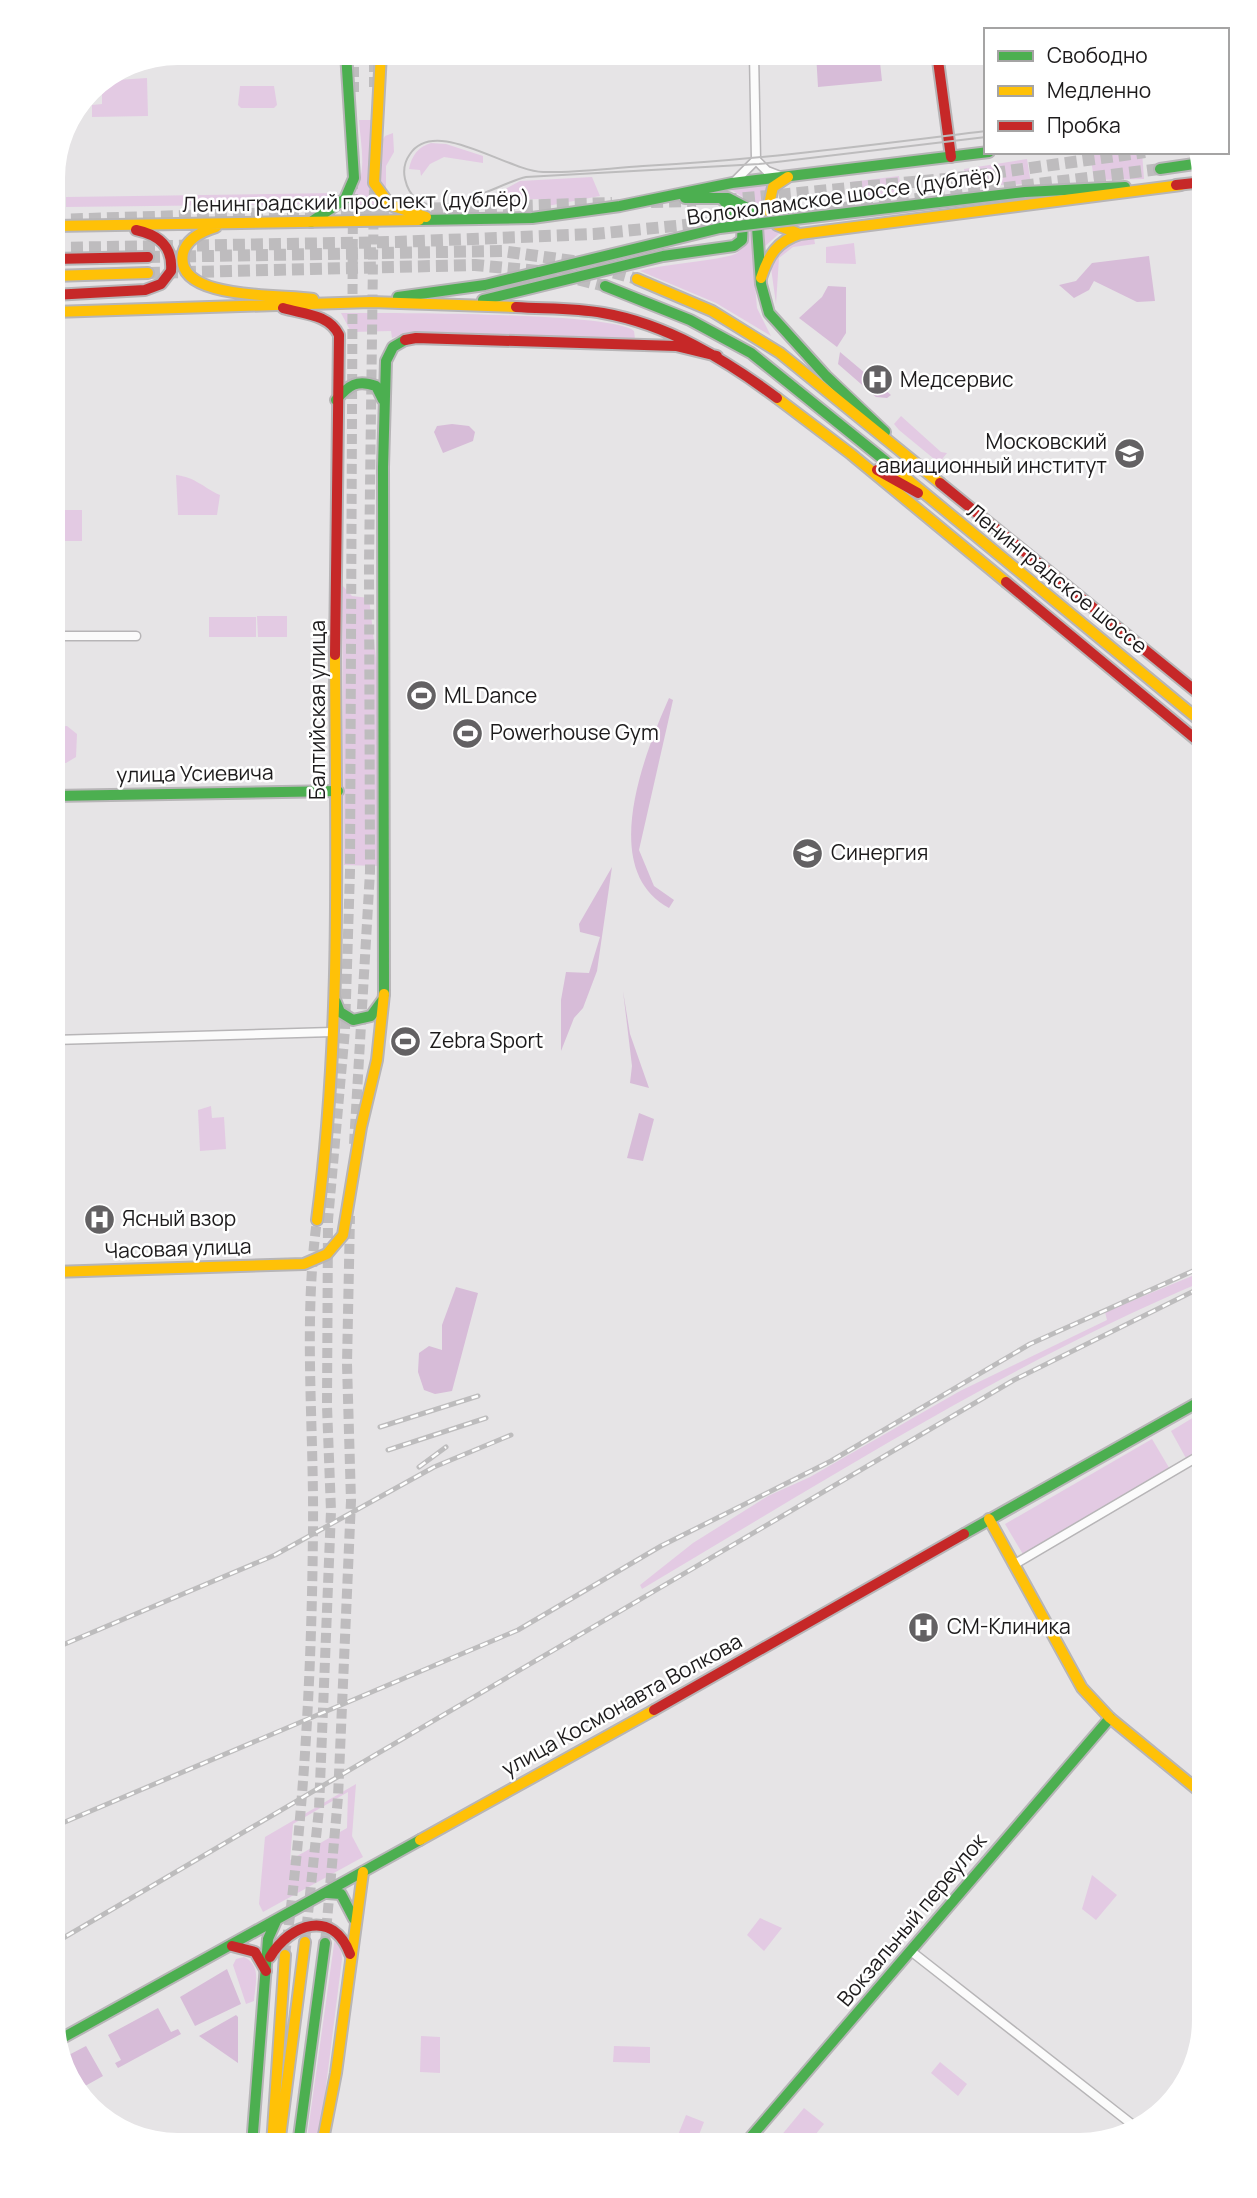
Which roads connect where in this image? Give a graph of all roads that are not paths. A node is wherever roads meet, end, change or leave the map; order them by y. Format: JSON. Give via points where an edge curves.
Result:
{"nodes":[{"id":1,"x":347,"y":65,"type":"edge"},
{"id":2,"x":380,"y":65,"type":"edge"},
{"id":3,"x":754,"y":65,"type":"edge"},
{"id":4,"x":939,"y":65,"type":"edge"},
{"id":5,"x":984,"y":153,"type":"edge"},
{"id":6,"x":951,"y":157,"type":"junction"},
{"id":7,"x":756,"y":160,"type":"junction"},
{"id":8,"x":1191,"y":164,"type":"edge"},
{"id":9,"x":1160,"y":169,"type":"tunnel mouth"},
{"id":10,"x":796,"y":175,"type":"junction"},
{"id":11,"x":780,"y":176,"type":"junction"},
{"id":12,"x":732,"y":183,"type":"junction"},
{"id":13,"x":1192,"y":184,"type":"edge"},
{"id":14,"x":1181,"y":185,"type":"junction"},
{"id":15,"x":719,"y":197,"type":"junction"},
{"id":16,"x":658,"y":198,"type":"junction"},
{"id":17,"x":443,"y":221,"type":"junction"},
{"id":18,"x":305,"y":224,"type":"junction"},
{"id":19,"x":108,"y":225,"type":"junction"},
{"id":20,"x":236,"y":225,"type":"junction"},
{"id":21,"x":65,"y":226,"type":"edge"},
{"id":22,"x":800,"y":234,"type":"junction"},
{"id":23,"x":148,"y":257,"type":"tunnel mouth"},
{"id":24,"x":65,"y":259,"type":"edge"},
{"id":25,"x":148,"y":273,"type":"tunnel mouth"},
{"id":26,"x":65,"y":276,"type":"edge"},
{"id":27,"x":761,"y":278,"type":"junction"},
{"id":28,"x":637,"y":279,"type":"tunnel mouth"},
{"id":29,"x":605,"y":286,"type":"tunnel mouth"},
{"id":30,"x":65,"y":294,"type":"edge"},
{"id":31,"x":371,"y":302,"type":"junction"},
{"id":32,"x":343,"y":303,"type":"junction"},
{"id":33,"x":460,"y":303,"type":"junction"},
{"id":34,"x":277,"y":306,"type":"junction"},
{"id":35,"x":65,"y":312,"type":"edge"},
{"id":36,"x":717,"y":356,"type":"junction"},
{"id":37,"x":335,"y":403,"type":"junction"},
{"id":38,"x":385,"y":406,"type":"junction"},
{"id":39,"x":851,"y":454,"type":"junction"},
{"id":40,"x":916,"y":460,"type":"junction"},
{"id":41,"x":932,"y":501,"type":"junction"},
{"id":42,"x":65,"y":636,"type":"edge"},
{"id":43,"x":136,"y":636,"type":"dead end"},
{"id":44,"x":1192,"y":687,"type":"edge"},
{"id":45,"x":1192,"y":713,"type":"edge"},
{"id":46,"x":1192,"y":735,"type":"edge"},
{"id":47,"x":338,"y":791,"type":"junction"},
{"id":48,"x":65,"y":796,"type":"edge"},
{"id":49,"x":334,"y":994,"type":"junction"},
{"id":50,"x":384,"y":999,"type":"junction"},
{"id":51,"x":332,"y":1032,"type":"junction"},
{"id":52,"x":65,"y":1040,"type":"edge"},
{"id":53,"x":317,"y":1220,"type":"tunnel mouth"},
{"id":54,"x":65,"y":1272,"type":"edge"},
{"id":55,"x":1192,"y":1406,"type":"edge"},
{"id":56,"x":1192,"y":1460,"type":"edge"},
{"id":57,"x":989,"y":1519,"type":"junction"},
{"id":58,"x":1015,"y":1564,"type":"junction"},
{"id":59,"x":1110,"y":1718,"type":"junction"},
{"id":60,"x":1192,"y":1784,"type":"edge"},
{"id":61,"x":363,"y":1872,"type":"junction"},
{"id":62,"x":321,"y":1895,"type":"junction"},
{"id":63,"x":278,"y":1919,"type":"junction"},
{"id":64,"x":355,"y":1923,"type":"junction"},
{"id":65,"x":305,"y":1942,"type":"tunnel mouth"},
{"id":66,"x":325,"y":1943,"type":"tunnel mouth"},
{"id":67,"x":230,"y":1946,"type":"junction"},
{"id":68,"x":912,"y":1952,"type":"junction"},
{"id":69,"x":285,"y":1955,"type":"tunnel mouth"},
{"id":70,"x":351,"y":1961,"type":"junction"},
{"id":71,"x":267,"y":1973,"type":"junction"},
{"id":72,"x":66,"y":2036,"type":"edge"},
{"id":73,"x":1129,"y":2122,"type":"edge"},
{"id":74,"x":253,"y":2133,"type":"edge"},
{"id":75,"x":273,"y":2133,"type":"edge"},
{"id":76,"x":281,"y":2133,"type":"edge"},
{"id":77,"x":300,"y":2133,"type":"edge"},
{"id":78,"x":325,"y":2133,"type":"edge"},
{"id":79,"x":754,"y":2133,"type":"edge"}],
"edges":[{"from":1,"to":18,"type":"main road","via":[[354,184],[340,204]]},
{"from":2,"to":17,"type":"main road","via":[[374,186],[392,208]]},
{"from":3,"to":7,"type":"street"},
{"from":4,"to":6,"type":"main road"},
{"from":5,"to":6,"type":"main road","name":"Волоколамское шоссе (дублёр)"},
{"from":6,"to":10,"type":"main road","name":"Волоколамское шоссе (дублёр)"},
{"from":7,"to":11,"type":"street"},
{"from":7,"to":12,"type":"street"},
{"from":8,"to":9,"type":"main road"},
{"from":10,"to":11,"type":"main road","name":"Волоколамское шоссе (дублёр)"},
{"from":10,"to":22,"type":"main road","via":[[774,187],[768,209],[777,225]]},
{"from":11,"to":12,"type":"main road","name":"Волоколамское шоссе (дублёр)"},
{"from":12,"to":16,"type":"main road","name":"Волоколамское шоссе (дублёр)"},
{"from":13,"to":14,"type":"main road","name":"Волоколамское шоссе (дублёр)"},
{"from":14,"to":22,"type":"main road"},
{"from":14,"to":31,"type":"main road","name":"Волоколамское шоссе (дублёр)","bridge":true,"via":[[1025,192],[720,228],[485,285]]},
{"from":15,"to":16,"type":"main road"},
{"from":15,"to":27,"type":"main road","via":[[738,201],[752,214]]},
{"from":15,"to":33,"type":"main road","via":[[743,219],[744,235],[734,246],[663,256],[510,296]]},
{"from":16,"to":17,"type":"main road","name":"Ленинградский проспект (дублёр)","via":[[540,217]]},
{"from":17,"to":18,"type":"main road","name":"Ленинградский проспект (дублёр)"},
{"from":18,"to":20,"type":"main road","name":"Ленинградский проспект (дублёр)"},
{"from":19,"to":20,"type":"main road","name":"Ленинградский проспект (дублёр)"},
{"from":19,"to":21,"type":"main road","name":"Ленинградский проспект (дублёр)"},
{"from":19,"to":30,"type":"main road","via":[[149,232],[164,241],[173,262],[167,279],[145,290]]},
{"from":20,"to":32,"type":"main road","via":[[206,230],[190,241],[183,265],[193,281],[211,289]]},
{"from":22,"to":27,"type":"main road","via":[[772,249]]},
{"from":23,"to":24,"type":"main road"},
{"from":25,"to":26,"type":"main road"},
{"from":27,"to":40,"type":"main road","via":[[769,313],[781,329]]},
{"from":28,"to":40,"type":"main road","name":"Ленинградское шоссе","via":[[745,329]]},
{"from":29,"to":41,"type":"main road","name":"Ленинградское шоссе","via":[[688,317],[753,353]]},
{"from":31,"to":32,"type":"main road"},
{"from":31,"to":33,"type":"main road"},
{"from":32,"to":34,"type":"main road"},
{"from":33,"to":36,"type":"main road","via":[[621,316],[662,329]]},
{"from":34,"to":35,"type":"main road"},
{"from":34,"to":37,"type":"main road","name":"Балтийская улица","via":[[328,320],[337,329]]},
{"from":36,"to":38,"type":"main road","via":[[676,346],[416,338],[389,351]]},
{"from":36,"to":39,"type":"main road"},
{"from":37,"to":38,"type":"main road","via":[[342,390],[363,381],[376,386]]},
{"from":37,"to":47,"type":"main road","name":"Балтийская улица"},
{"from":38,"to":50,"type":"main road"},
{"from":39,"to":41,"type":"main road"},
{"from":39,"to":46,"type":"main road"},
{"from":40,"to":44,"type":"main road","name":"Ленинградское шоссе"},
{"from":41,"to":45,"type":"main road","name":"Ленинградское шоссе"},
{"from":42,"to":43,"type":"street"},
{"from":47,"to":48,"type":"main road","name":"улица Усиевича"},
{"from":47,"to":49,"type":"main road","name":"Балтийская улица"},
{"from":49,"to":50,"type":"main road","via":[[340,1012],[353,1020],[371,1016]]},
{"from":49,"to":51,"type":"main road","name":"Балтийская улица"},
{"from":50,"to":54,"type":"main road","name":"Часовая улица","via":[[377,1060],[343,1235],[334,1250],[304,1264]]},
{"from":51,"to":52,"type":"street"},
{"from":51,"to":53,"type":"main road","name":"Балтийская улица","via":[[327,1158]]},
{"from":55,"to":57,"type":"main road","name":"улица Космонавта Волкова"},
{"from":56,"to":58,"type":"street"},
{"from":57,"to":58,"type":"main road"},
{"from":57,"to":61,"type":"main road","name":"улица Космонавта Волкова"},
{"from":58,"to":59,"type":"main road","via":[[1082,1688]]},
{"from":59,"to":60,"type":"main road"},
{"from":59,"to":68,"type":"main road","name":"Вокзальный переулок"},
{"from":61,"to":62,"type":"main road","name":"улица Космонавта Волкова"},
{"from":61,"to":64,"type":"main road"},
{"from":62,"to":63,"type":"main road","name":"улица Космонавта Волкова"},
{"from":62,"to":64,"type":"main road","via":[[341,1894]]},
{"from":63,"to":67,"type":"main road","name":"улица Космонавта Волкова"},
{"from":63,"to":71,"type":"main road","via":[[268,1939]]},
{"from":64,"to":70,"type":"main road"},
{"from":65,"to":76,"type":"main road"},
{"from":66,"to":77,"type":"main road"},
{"from":67,"to":71,"type":"main road","via":[[255,1952]]},
{"from":67,"to":72,"type":"main road","name":"улица Космонавта Волкова"},
{"from":68,"to":73,"type":"street"},
{"from":68,"to":79,"type":"main road","name":"Вокзальный переулок"},
{"from":69,"to":75,"type":"main road"},
{"from":70,"to":71,"type":"main road","via":[[345,1941],[335,1929],[308,1925],[275,1945]]},
{"from":70,"to":78,"type":"main road"},
{"from":71,"to":74,"type":"main road"}]}
